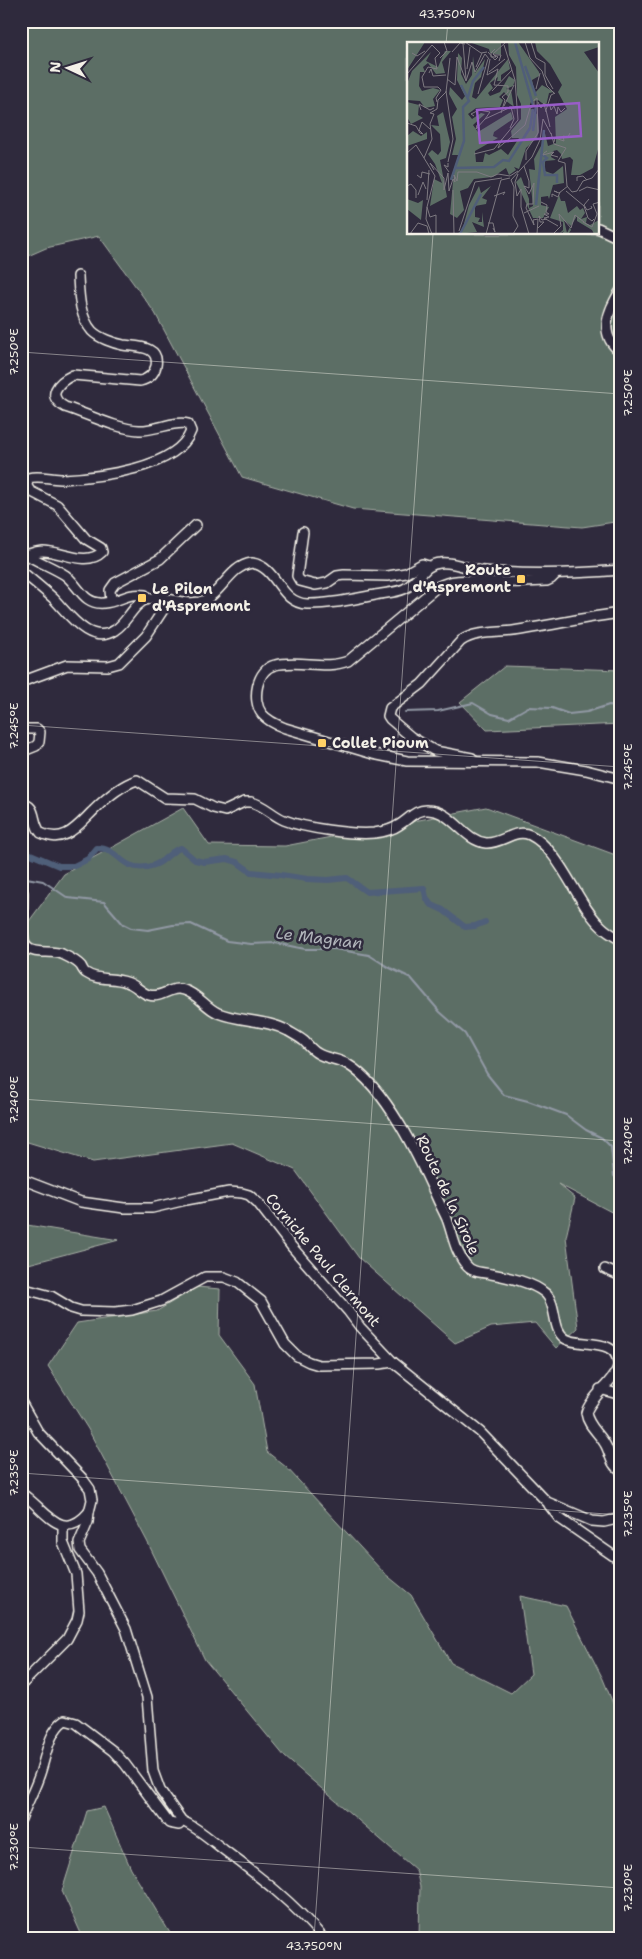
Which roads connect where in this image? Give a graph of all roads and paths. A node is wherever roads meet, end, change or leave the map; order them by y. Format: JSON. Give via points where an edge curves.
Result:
{"nodes":[{"id":1,"x":600,"y":229,"type":"edge"},
{"id":2,"x":621,"y":239,"type":"edge"},
{"id":3,"x":78,"y":276,"type":"dead end"},
{"id":4,"x":621,"y":290,"type":"edge"},
{"id":5,"x":621,"y":352,"type":"edge"},
{"id":6,"x":196,"y":525,"type":"dead end"},
{"id":7,"x":303,"y":532,"type":"dead end"},
{"id":8,"x":24,"y":553,"type":"edge"},
{"id":9,"x":428,"y":566,"type":"junction"},
{"id":10,"x":621,"y":570,"type":"edge"},
{"id":11,"x":21,"y":571,"type":"edge"},
{"id":12,"x":555,"y":575,"type":"junction"},
{"id":13,"x":148,"y":599,"type":"junction"},
{"id":14,"x":169,"y":600,"type":"junction"},
{"id":15,"x":112,"y":601,"type":"junction"},
{"id":16,"x":621,"y":613,"type":"edge"},
{"id":17,"x":21,"y":682,"type":"edge"},
{"id":18,"x":21,"y":729,"type":"edge"},
{"id":19,"x":21,"y":752,"type":"edge"},
{"id":20,"x":478,"y":762,"type":"junction"},
{"id":21,"x":621,"y":779,"type":"edge"},
{"id":22,"x":21,"y":804,"type":"edge"},
{"id":23,"x":21,"y":889,"type":"edge"},
{"id":24,"x":621,"y":940,"type":"edge"},
{"id":25,"x":21,"y":1179,"type":"edge"},
{"id":26,"x":606,"y":1269,"type":"dead end"},
{"id":27,"x":621,"y":1276,"type":"edge"},
{"id":28,"x":21,"y":1288,"type":"edge"},
{"id":29,"x":393,"y":1362,"type":"junction"},
{"id":30,"x":600,"y":1389,"type":"junction"},
{"id":31,"x":621,"y":1395,"type":"edge"},
{"id":32,"x":21,"y":1402,"type":"edge"},
{"id":33,"x":621,"y":1471,"type":"edge"},
{"id":34,"x":21,"y":1493,"type":"edge"},
{"id":35,"x":547,"y":1502,"type":"junction"},
{"id":36,"x":88,"y":1512,"type":"junction"},
{"id":37,"x":621,"y":1518,"type":"edge"},
{"id":38,"x":63,"y":1526,"type":"junction"},
{"id":39,"x":621,"y":1561,"type":"edge"},
{"id":40,"x":21,"y":1685,"type":"edge"},
{"id":41,"x":21,"y":1819,"type":"edge"},
{"id":42,"x":182,"y":1822,"type":"junction"},
{"id":43,"x":323,"y":1938,"type":"edge"}],
"edges":[{"from":1,"to":2,"type":"street"},
{"from":3,"to":8,"type":"street","via":[[80,304],[91,329],[114,342],[145,347],[157,361],[154,373],[140,381],[73,375],[57,386],[55,395],[58,403],[130,429],[158,429],[182,422],[188,424],[191,431],[180,448],[148,464],[74,478],[28,478],[26,486],[30,491],[61,509],[86,539],[102,552],[89,558],[44,551]]},
{"from":4,"to":5,"type":"street","via":[[611,304],[606,327],[614,347]]},
{"from":6,"to":15,"type":"street","via":[[160,559],[115,583],[110,590]]},
{"from":7,"to":9,"type":"street","via":[[297,576],[300,581],[310,584],[327,583],[337,576],[388,576],[422,564]]},
{"from":8,"to":15,"type":"street","via":[[66,576],[89,600]]},
{"from":9,"to":12,"type":"street","via":[[447,563],[482,571]]},
{"from":9,"to":14,"type":"street","via":[[413,583],[398,591],[339,602],[307,604],[288,596],[269,570],[252,563],[238,568],[204,600],[185,603]]},
{"from":10,"to":12,"type":"street"},
{"from":11,"to":13,"type":"street","via":[[49,594],[76,624],[96,634],[114,632],[137,606]]},
{"from":12,"to":20,"type":"street","via":[[547,581],[462,579],[446,582],[437,586],[348,661],[339,665],[275,664],[262,674],[257,703],[266,717],[281,726],[372,754],[407,761]]},
{"from":13,"to":14,"type":"street"},
{"from":13,"to":15,"type":"street","via":[[145,594],[138,594]]},
{"from":14,"to":17,"type":"street","via":[[146,636],[118,663],[108,666],[67,665]]},
{"from":16,"to":20,"type":"street","via":[[468,636],[422,684],[390,708],[390,719],[421,744],[438,752]]},
{"from":18,"to":19,"type":"street","via":[[39,730],[41,736],[36,746]]},
{"from":20,"to":21,"type":"street","via":[[538,762]]},
{"from":22,"to":24,"type":"street","via":[[32,808],[35,825],[41,833],[56,837],[76,829],[100,804],[137,780],[165,798],[195,799],[221,810],[251,802],[288,821],[338,831],[381,832],[398,826],[418,811],[431,810],[448,817],[479,841],[494,843],[521,833],[532,836],[562,868],[601,927]]},
{"from":23,"to":30,"type":"street","name":"Route de la Sirole","via":[[23,936],[29,949],[59,953],[80,965],[86,973],[125,981],[148,995],[184,989],[220,1014],[288,1031],[314,1052],[347,1064],[361,1076],[388,1105],[421,1164],[466,1265],[477,1272],[510,1278],[541,1290],[553,1303],[561,1336],[576,1343],[606,1347],[616,1356],[615,1374]]},
{"from":25,"to":29,"type":"street","name":"Corniche Paul Clermont","via":[[81,1202],[124,1208],[152,1208],[229,1192],[246,1194],[258,1203],[292,1247]]},
{"from":26,"to":27,"type":"street"},
{"from":28,"to":29,"type":"street","via":[[51,1296],[81,1312],[114,1312],[161,1301],[205,1278],[224,1277],[237,1282],[261,1301],[285,1344],[297,1356],[319,1365]]},
{"from":29,"to":35,"type":"street","via":[[480,1432]]},
{"from":30,"to":31,"type":"street"},
{"from":30,"to":33,"type":"street","name":"Route de la Sirole","via":[[587,1409],[587,1420],[607,1446],[613,1464]]},
{"from":32,"to":36,"type":"street","via":[[38,1432],[90,1489],[92,1500]]},
{"from":34,"to":38,"type":"street"},
{"from":35,"to":37,"type":"street","via":[[592,1521]]},
{"from":35,"to":39,"type":"street","via":[[559,1518]]},
{"from":36,"to":38,"type":"street","via":[[81,1521]]},
{"from":36,"to":42,"type":"street","via":[[80,1550],[97,1573],[126,1629],[146,1697],[153,1771],[160,1790]]},
{"from":38,"to":40,"type":"street","via":[[63,1542],[76,1574],[79,1611],[76,1625],[67,1639]]},
{"from":41,"to":42,"type":"street","via":[[51,1738],[65,1720],[76,1723],[113,1751],[169,1823],[175,1826]]},
{"from":42,"to":43,"type":"street","via":[[264,1879]]}]}
